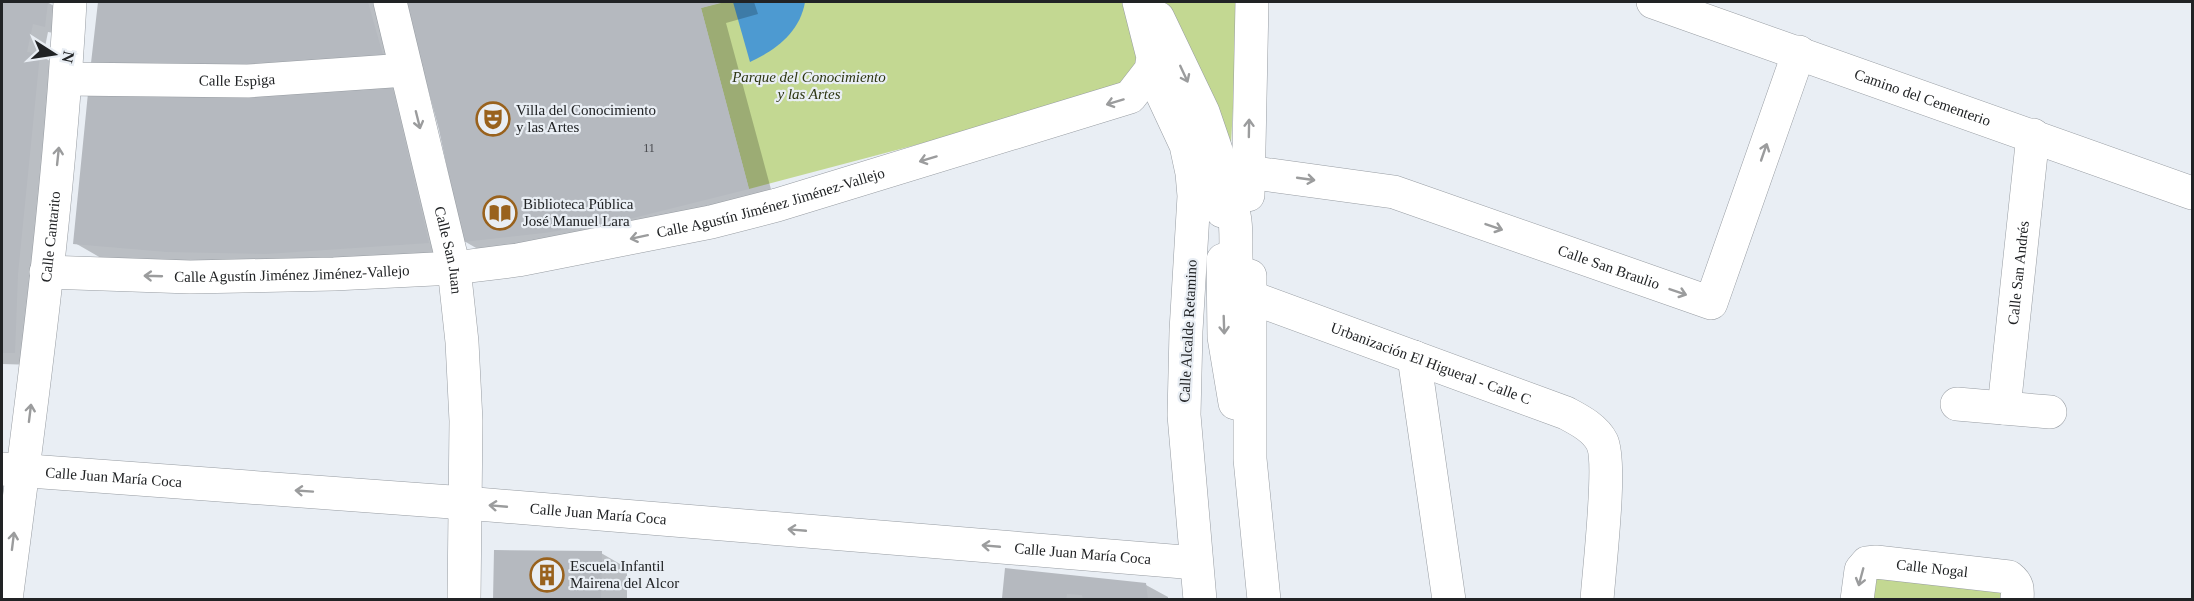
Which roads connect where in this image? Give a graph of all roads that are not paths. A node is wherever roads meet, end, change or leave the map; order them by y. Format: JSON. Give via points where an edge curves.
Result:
{"nodes":[{"id":1,"x":70,"y":2,"type":"edge"},
{"id":2,"x":390,"y":2,"type":"edge"},
{"id":3,"x":1139,"y":2,"type":"edge"},
{"id":4,"x":1151,"y":2,"type":"edge"},
{"id":5,"x":1252,"y":2,"type":"edge"},
{"id":6,"x":1653,"y":2,"type":"edge"},
{"id":7,"x":1799,"y":52,"type":"junction"},
{"id":8,"x":406,"y":70,"type":"junction"},
{"id":9,"x":1151,"y":70,"type":"junction"},
{"id":10,"x":66,"y":79,"type":"junction"},
{"id":11,"x":2033,"y":135,"type":"junction"},
{"id":12,"x":1235,"y":180,"type":"junction"},
{"id":13,"x":2193,"y":193,"type":"edge"},
{"id":14,"x":454,"y":268,"type":"junction"},
{"id":15,"x":46,"y":272,"type":"junction"},
{"id":16,"x":1250,"y":297,"type":"junction"},
{"id":17,"x":1414,"y":357,"type":"junction"},
{"id":18,"x":1957,"y":404,"type":"dead end"},
{"id":19,"x":2004,"y":408,"type":"junction"},
{"id":20,"x":2050,"y":412,"type":"dead end"},
{"id":21,"x":1250,"y":459,"type":"junction"},
{"id":22,"x":12,"y":470,"type":"edge"},
{"id":23,"x":465,"y":503,"type":"junction"},
{"id":24,"x":1196,"y":563,"type":"junction"},
{"id":25,"x":6,"y":600,"type":"edge"},
{"id":26,"x":464,"y":600,"type":"edge"},
{"id":27,"x":1200,"y":600,"type":"edge"},
{"id":28,"x":1264,"y":600,"type":"edge"},
{"id":29,"x":1449,"y":600,"type":"edge"},
{"id":30,"x":1597,"y":600,"type":"edge"},
{"id":31,"x":1857,"y":600,"type":"edge"},
{"id":32,"x":2017,"y":600,"type":"edge"}],
"edges":[{"from":1,"to":10,"type":"street","name":"Calle Cantarito"},
{"from":2,"to":8,"type":"street","name":"Calle San Juan"},
{"from":3,"to":9,"type":"street","via":[[1151,44]]},
{"from":4,"to":12,"type":"street","name":"Calle Alcalde Retamino","one_way":true,"via":[[1203,112],[1217,153]]},
{"from":12,"to":5,"type":"street","name":"Calle Alcalde Retamino","one_way":true},
{"from":6,"to":7,"type":"street","name":"Camino del Cementerio"},
{"from":7,"to":11,"type":"street","name":"Camino del Cementerio"},
{"from":12,"to":7,"type":"street","name":"Calle San Braulio","one_way":true,"via":[[1394,192],[1711,303]]},
{"from":8,"to":10,"type":"street","name":"Calle Espiga","via":[[248,81]]},
{"from":8,"to":14,"type":"street","name":"Calle San Juan","one_way":true},
{"from":9,"to":14,"type":"street","name":"Calle Agustín Jiménez Jiménez-Vallejo","one_way":true,"via":[[1130,97],[777,205],[594,246]]},
{"from":9,"to":24,"type":"street","name":"Calle Alcalde Retamino","via":[[1186,145],[1192,173],[1184,415]]},
{"from":15,"to":10,"type":"street","name":"Calle Cantarito","one_way":true},
{"from":11,"to":13,"type":"street","name":"Camino del Cementerio"},
{"from":11,"to":19,"type":"street","name":"Calle San Andrés"},
{"from":12,"to":16,"type":"street","name":"Calle Alcalde Retamino"},
{"from":12,"to":21,"type":"street","name":"Calle Alcalde Retamino","one_way":true,"via":[[1226,356]]},
{"from":14,"to":15,"type":"street","name":"Calle Agustín Jiménez Jiménez-Vallejo","one_way":true,"via":[[190,277]]},
{"from":14,"to":23,"type":"street","name":"Calle San Juan","via":[[466,421]]},
{"from":22,"to":15,"type":"street","name":"Calle Cantarito","one_way":true},
{"from":16,"to":17,"type":"street","name":"Urbanización El Higueral - Calle C"},
{"from":16,"to":21,"type":"street","name":"Calle Alcalde Retamino"},
{"from":17,"to":29,"type":"street"},
{"from":17,"to":30,"type":"street","name":"Urbanización El Higueral - Calle C","via":[[1566,413],[1582,421],[1602,442],[1606,473]]},
{"from":18,"to":19,"type":"street"},
{"from":19,"to":20,"type":"street"},
{"from":21,"to":28,"type":"street","name":"Calle Alcalde Retamino"},
{"from":23,"to":22,"type":"street","name":"Calle Juan María Coca","one_way":true},
{"from":25,"to":22,"type":"street","name":"Calle Cantarito","one_way":true},
{"from":24,"to":23,"type":"street","name":"Calle Juan María Coca","one_way":true},
{"from":23,"to":26,"type":"street","name":"Calle San Juan"},
{"from":24,"to":27,"type":"street","name":"Calle Alcalde Retamino"},
{"from":32,"to":31,"type":"street","name":"Calle Nogal","one_way":true,"via":[[2018,588],[2009,577],[1876,562],[1867,563],[1861,570]]}]}
